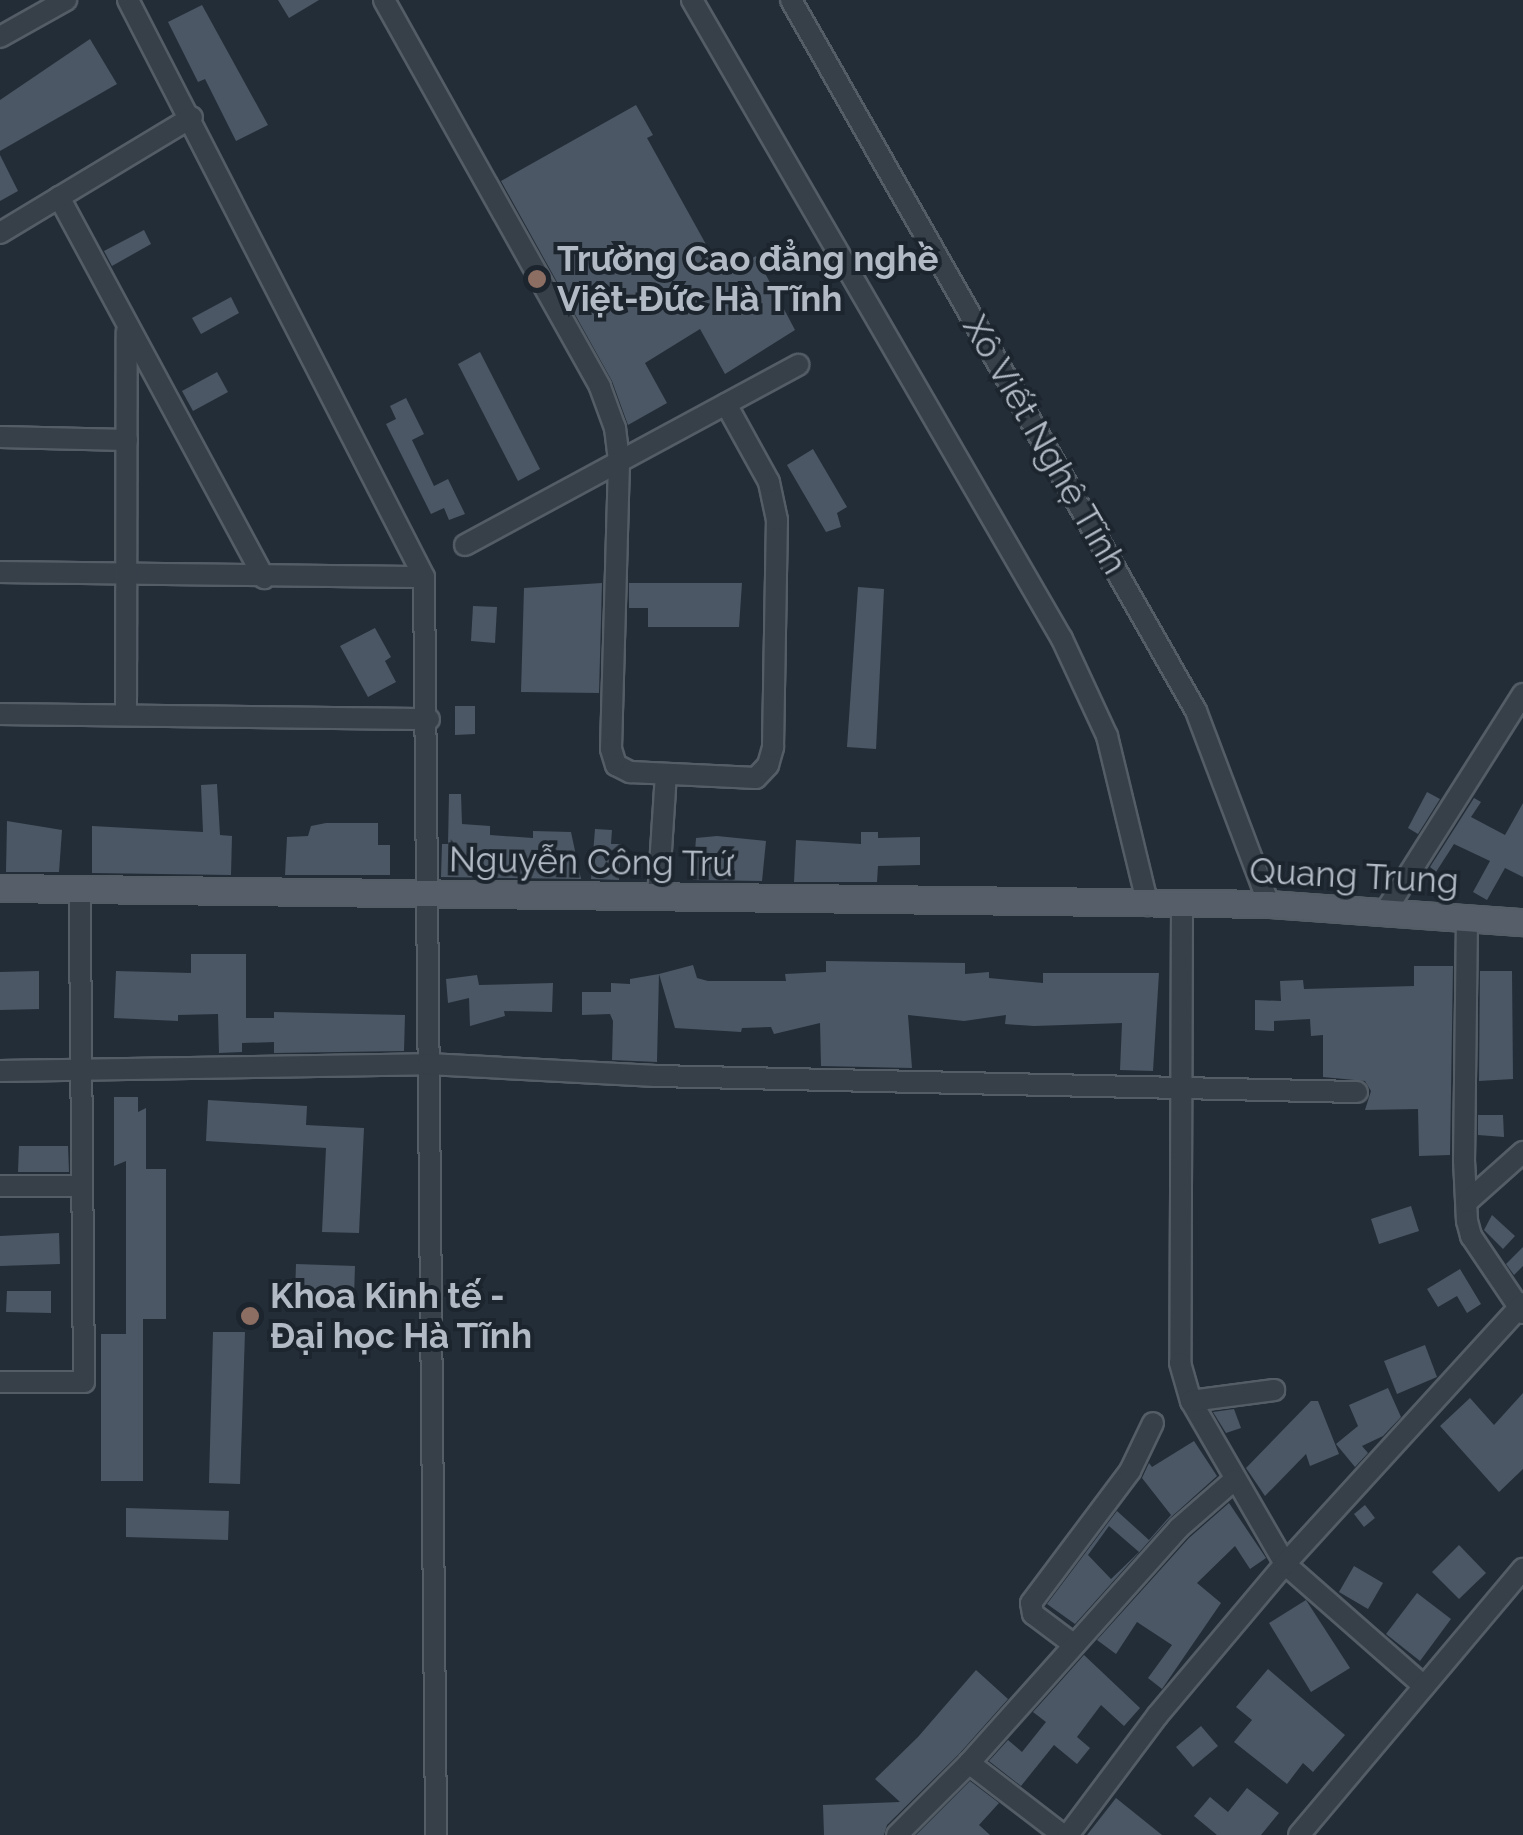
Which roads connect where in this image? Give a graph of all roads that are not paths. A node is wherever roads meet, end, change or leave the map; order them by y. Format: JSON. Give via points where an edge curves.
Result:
{"nodes":[{"id":1,"x":66,"y":0,"type":"edge"},
{"id":2,"x":128,"y":0,"type":"edge"},
{"id":3,"x":384,"y":0,"type":"edge"},
{"id":4,"x":692,"y":0,"type":"edge"},
{"id":5,"x":791,"y":0,"type":"edge"},
{"id":6,"x":0,"y":38,"type":"edge"},
{"id":7,"x":192,"y":118,"type":"junction"},
{"id":8,"x":60,"y":197,"type":"junction"},
{"id":9,"x":0,"y":234,"type":"edge"},
{"id":10,"x":127,"y":326,"type":"junction"},
{"id":11,"x":798,"y":365,"type":"dead end"},
{"id":12,"x":726,"y":404,"type":"junction"},
{"id":13,"x":0,"y":437,"type":"edge"},
{"id":14,"x":127,"y":440,"type":"junction"},
{"id":15,"x":618,"y":462,"type":"junction"},
{"id":16,"x":465,"y":544,"type":"dead end"},
{"id":17,"x":0,"y":572,"type":"edge"},
{"id":18,"x":128,"y":573,"type":"junction"},
{"id":19,"x":424,"y":577,"type":"junction"},
{"id":20,"x":264,"y":578,"type":"junction"},
{"id":21,"x":1523,"y":694,"type":"edge"},
{"id":22,"x":0,"y":714,"type":"edge"},
{"id":23,"x":126,"y":716,"type":"junction"},
{"id":24,"x":429,"y":719,"type":"junction"},
{"id":25,"x":666,"y":774,"type":"junction"},
{"id":26,"x":0,"y":888,"type":"edge"},
{"id":27,"x":80,"y":889,"type":"junction"},
{"id":28,"x":426,"y":894,"type":"junction"},
{"id":29,"x":658,"y":898,"type":"junction"},
{"id":30,"x":1182,"y":904,"type":"junction"},
{"id":31,"x":1270,"y":904,"type":"junction"},
{"id":32,"x":1148,"y":905,"type":"junction"},
{"id":33,"x":1384,"y":912,"type":"junction"},
{"id":34,"x":1468,"y":918,"type":"junction"},
{"id":35,"x":1523,"y":922,"type":"edge"},
{"id":36,"x":428,"y":1064,"type":"junction"},
{"id":37,"x":80,"y":1071,"type":"junction"},
{"id":38,"x":0,"y":1072,"type":"edge"},
{"id":39,"x":1181,"y":1089,"type":"junction"},
{"id":40,"x":1357,"y":1092,"type":"dead end"},
{"id":41,"x":1523,"y":1152,"type":"edge"},
{"id":42,"x":0,"y":1186,"type":"edge"},
{"id":43,"x":80,"y":1186,"type":"junction"},
{"id":44,"x":1468,"y":1201,"type":"junction"},
{"id":45,"x":1522,"y":1308,"type":"edge"},
{"id":46,"x":0,"y":1382,"type":"edge"},
{"id":47,"x":1274,"y":1390,"type":"dead end"},
{"id":48,"x":1191,"y":1401,"type":"junction"},
{"id":49,"x":1154,"y":1423,"type":"dead end"},
{"id":50,"x":1234,"y":1480,"type":"junction"},
{"id":51,"x":1284,"y":1564,"type":"junction"},
{"id":52,"x":1523,"y":1569,"type":"edge"},
{"id":53,"x":1073,"y":1644,"type":"junction"},
{"id":54,"x":1424,"y":1686,"type":"junction"},
{"id":55,"x":970,"y":1763,"type":"junction"},
{"id":56,"x":436,"y":1835,"type":"edge"},
{"id":57,"x":897,"y":1835,"type":"edge"},
{"id":58,"x":1065,"y":1835,"type":"edge"},
{"id":59,"x":1299,"y":1835,"type":"edge"}],
"edges":[{"from":1,"to":6,"type":"street"},
{"from":2,"to":7,"type":"street"},
{"from":3,"to":15,"type":"street","via":[[600,387],[615,428]]},
{"from":4,"to":32,"type":"street","via":[[1062,639],[1107,736]]},
{"from":5,"to":31,"type":"street","name":"Xô Viết Nghệ Tĩnh","via":[[1196,711]]},
{"from":7,"to":8,"type":"street"},
{"from":7,"to":19,"type":"street"},
{"from":8,"to":9,"type":"street"},
{"from":8,"to":10,"type":"street"},
{"from":10,"to":14,"type":"street"},
{"from":10,"to":20,"type":"street"},
{"from":11,"to":12,"type":"street"},
{"from":12,"to":15,"type":"street"},
{"from":12,"to":25,"type":"street","via":[[769,482],[778,520],[773,747],[756,778]]},
{"from":13,"to":14,"type":"street"},
{"from":14,"to":18,"type":"street"},
{"from":15,"to":16,"type":"street"},
{"from":15,"to":25,"type":"street","via":[[611,749],[616,765],[630,772]]},
{"from":17,"to":18,"type":"street"},
{"from":18,"to":20,"type":"street"},
{"from":18,"to":23,"type":"street"},
{"from":19,"to":20,"type":"street"},
{"from":19,"to":24,"type":"street"},
{"from":21,"to":33,"type":"street"},
{"from":22,"to":23,"type":"street"},
{"from":23,"to":24,"type":"street"},
{"from":24,"to":28,"type":"street"},
{"from":25,"to":29,"type":"street"},
{"from":26,"to":27,"type":"main road","name":"Nguyễn Công Trứ"},
{"from":27,"to":28,"type":"main road","name":"Nguyễn Công Trứ"},
{"from":27,"to":37,"type":"street"},
{"from":28,"to":29,"type":"main road","name":"Nguyễn Công Trứ"},
{"from":28,"to":36,"type":"street"},
{"from":29,"to":32,"type":"main road","name":"Nguyễn Công Trứ"},
{"from":30,"to":31,"type":"main road","name":"Quang Trung"},
{"from":30,"to":32,"type":"main road","name":"Nguyễn Công Trứ"},
{"from":30,"to":39,"type":"street"},
{"from":31,"to":33,"type":"main road","name":"Quang Trung"},
{"from":33,"to":34,"type":"main road","name":"Quang Trung"},
{"from":34,"to":35,"type":"main road","name":"Quang Trung"},
{"from":34,"to":44,"type":"street"},
{"from":36,"to":37,"type":"street"},
{"from":36,"to":39,"type":"street"},
{"from":36,"to":56,"type":"street"},
{"from":37,"to":38,"type":"street"},
{"from":37,"to":43,"type":"street"},
{"from":39,"to":40,"type":"street"},
{"from":39,"to":48,"type":"street","via":[[1180,1363]]},
{"from":41,"to":44,"type":"street"},
{"from":42,"to":43,"type":"street"},
{"from":43,"to":46,"type":"street","via":[[84,1382]]},
{"from":44,"to":45,"type":"street","via":[[1472,1236]]},
{"from":45,"to":51,"type":"street"},
{"from":47,"to":48,"type":"street"},
{"from":48,"to":50,"type":"street"},
{"from":49,"to":53,"type":"street","via":[[1130,1471],[1032,1603],[1033,1614]]},
{"from":50,"to":51,"type":"street"},
{"from":50,"to":53,"type":"street","via":[[1179,1528]]},
{"from":51,"to":54,"type":"street"},
{"from":51,"to":58,"type":"street"},
{"from":52,"to":54,"type":"street"},
{"from":53,"to":55,"type":"street"},
{"from":54,"to":59,"type":"street"},
{"from":55,"to":57,"type":"street"},
{"from":55,"to":58,"type":"street"}]}
